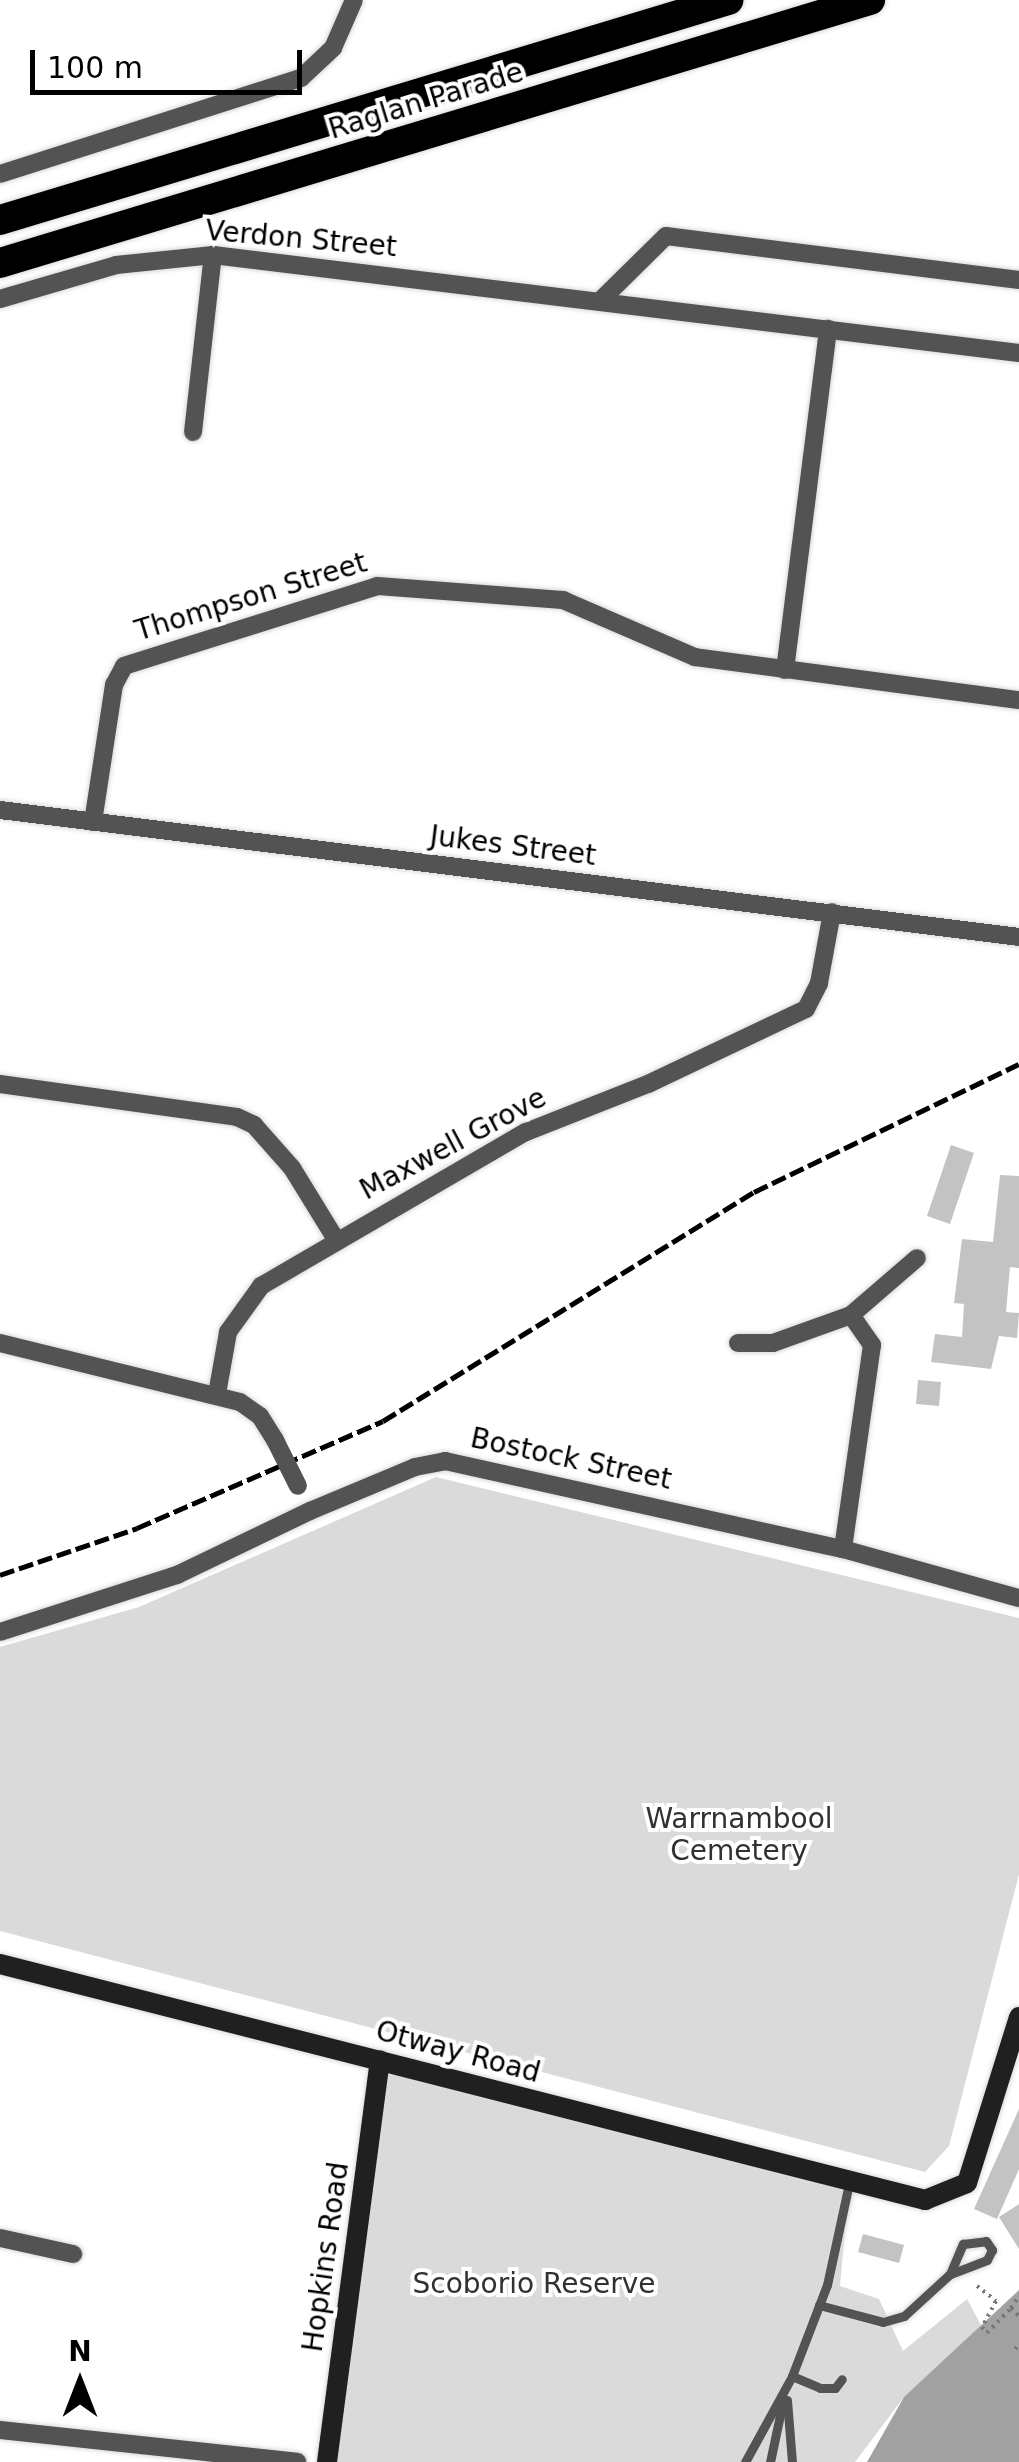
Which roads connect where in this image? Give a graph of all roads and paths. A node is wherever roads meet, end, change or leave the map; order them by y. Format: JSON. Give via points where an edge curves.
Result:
{"nodes":[{"id":1,"x":354,"y":0,"type":"edge"},
{"id":2,"x":728,"y":0,"type":"edge"},
{"id":3,"x":870,"y":0,"type":"edge"},
{"id":4,"x":0,"y":174,"type":"edge"},
{"id":5,"x":0,"y":220,"type":"edge"},
{"id":6,"x":213,"y":255,"type":"junction"},
{"id":7,"x":0,"y":263,"type":"edge"},
{"id":8,"x":1019,"y":280,"type":"edge"},
{"id":9,"x":0,"y":299,"type":"edge"},
{"id":10,"x":602,"y":300,"type":"junction"},
{"id":11,"x":828,"y":329,"type":"junction"},
{"id":12,"x":1019,"y":352,"type":"edge"},
{"id":13,"x":193,"y":432,"type":"dead end"},
{"id":14,"x":785,"y":670,"type":"junction"},
{"id":15,"x":1019,"y":700,"type":"edge"},
{"id":16,"x":0,"y":810,"type":"edge"},
{"id":17,"x":93,"y":822,"type":"junction"},
{"id":18,"x":832,"y":912,"type":"junction"},
{"id":19,"x":1019,"y":937,"type":"edge"},
{"id":20,"x":0,"y":1084,"type":"edge"},
{"id":21,"x":335,"y":1238,"type":"junction"},
{"id":22,"x":918,"y":1258,"type":"dead end"},
{"id":23,"x":851,"y":1316,"type":"junction"},
{"id":24,"x":0,"y":1343,"type":"edge"},
{"id":25,"x":738,"y":1343,"type":"dead end"},
{"id":26,"x":217,"y":1394,"type":"junction"},
{"id":27,"x":310,"y":1511,"type":"junction"},
{"id":28,"x":843,"y":1549,"type":"junction"},
{"id":29,"x":1019,"y":1598,"type":"edge"},
{"id":30,"x":0,"y":1632,"type":"edge"},
{"id":31,"x":0,"y":1964,"type":"edge"},
{"id":32,"x":1019,"y":2017,"type":"edge"},
{"id":33,"x":380,"y":2060,"type":"junction"},
{"id":34,"x":849,"y":2183,"type":"junction"},
{"id":35,"x":0,"y":2238,"type":"edge"},
{"id":36,"x":73,"y":2254,"type":"dead end"},
{"id":37,"x":950,"y":2274,"type":"junction"},
{"id":38,"x":977,"y":2286,"type":"dead end"},
{"id":39,"x":1019,"y":2296,"type":"edge"},
{"id":40,"x":819,"y":2304,"type":"junction"},
{"id":41,"x":1011,"y":2308,"type":"junction"},
{"id":42,"x":1019,"y":2316,"type":"edge"},
{"id":43,"x":792,"y":2376,"type":"junction"},
{"id":44,"x":842,"y":2379,"type":"dead end"},
{"id":45,"x":786,"y":2387,"type":"junction"},
{"id":46,"x":0,"y":2430,"type":"edge"},
{"id":47,"x":297,"y":2462,"type":"edge"},
{"id":48,"x":326,"y":2462,"type":"edge"},
{"id":49,"x":746,"y":2462,"type":"edge"},
{"id":50,"x":770,"y":2462,"type":"edge"},
{"id":51,"x":792,"y":2462,"type":"edge"}],
"edges":[{"from":1,"to":4,"type":"street","via":[[333,48],[301,78]]},
{"from":2,"to":5,"type":"highway","name":"Raglan Parade"},
{"from":3,"to":7,"type":"highway","name":"Raglan Parade"},
{"from":6,"to":9,"type":"street","name":"Verdon Street","via":[[116,266]]},
{"from":6,"to":10,"type":"street","name":"Verdon Street"},
{"from":6,"to":13,"type":"street"},
{"from":8,"to":10,"type":"street","via":[[666,236]]},
{"from":10,"to":11,"type":"street","name":"Verdon Street"},
{"from":11,"to":12,"type":"street","name":"Verdon Street"},
{"from":11,"to":14,"type":"street"},
{"from":14,"to":15,"type":"street","name":"Thompson Street"},
{"from":14,"to":17,"type":"street","name":"Thompson Street","via":[[695,657],[563,600],[377,586],[124,666],[114,685]]},
{"from":16,"to":17,"type":"street","name":"Jukes Street"},
{"from":17,"to":18,"type":"street","name":"Jukes Street"},
{"from":18,"to":19,"type":"street","name":"Jukes Street"},
{"from":18,"to":21,"type":"street","name":"Maxwell Grove","via":[[819,983],[806,1009],[648,1084],[526,1132]]},
{"from":20,"to":21,"type":"street","via":[[218,1111],[254,1125],[292,1168]]},
{"from":21,"to":26,"type":"street","name":"Maxwell Grove","via":[[260,1286],[240,1307],[228,1332]]},
{"from":22,"to":23,"type":"street"},
{"from":23,"to":25,"type":"street","via":[[773,1343]]},
{"from":23,"to":28,"type":"street","via":[[872,1345]]},
{"from":24,"to":26,"type":"street"},
{"from":26,"to":27,"type":"street","bridge":true,"via":[[260,1416]]},
{"from":27,"to":28,"type":"street","name":"Bostock Street","via":[[415,1467],[458,1461]]},
{"from":27,"to":30,"type":"street","name":"Bostock Street","via":[[178,1575]]},
{"from":28,"to":29,"type":"street","name":"Bostock Street"},
{"from":31,"to":33,"type":"street","name":"Otway Road"},
{"from":32,"to":34,"type":"street","name":"Otway Road","via":[[966,2184],[947,2196],[901,2196]]},
{"from":33,"to":34,"type":"street","name":"Otway Road"},
{"from":33,"to":48,"type":"street","name":"Hopkins Road"},
{"from":34,"to":40,"type":"lane"},
{"from":35,"to":36,"type":"street"},
{"from":37,"to":37,"type":"lane","via":[[963,2244],[986,2241],[992,2250],[987,2260]]},
{"from":37,"to":40,"type":"lane","via":[[904,2316],[883,2322]]},
{"from":38,"to":41,"type":"path","via":[[996,2301],[982,2327],[987,2332]]},
{"from":39,"to":41,"type":"path"},
{"from":40,"to":43,"type":"lane"},
{"from":41,"to":42,"type":"path"},
{"from":43,"to":44,"type":"lane","via":[[820,2388],[835,2388]]},
{"from":43,"to":45,"type":"lane"},
{"from":45,"to":49,"type":"lane"},
{"from":45,"to":50,"type":"lane"},
{"from":45,"to":51,"type":"lane"},
{"from":46,"to":47,"type":"street"}]}
